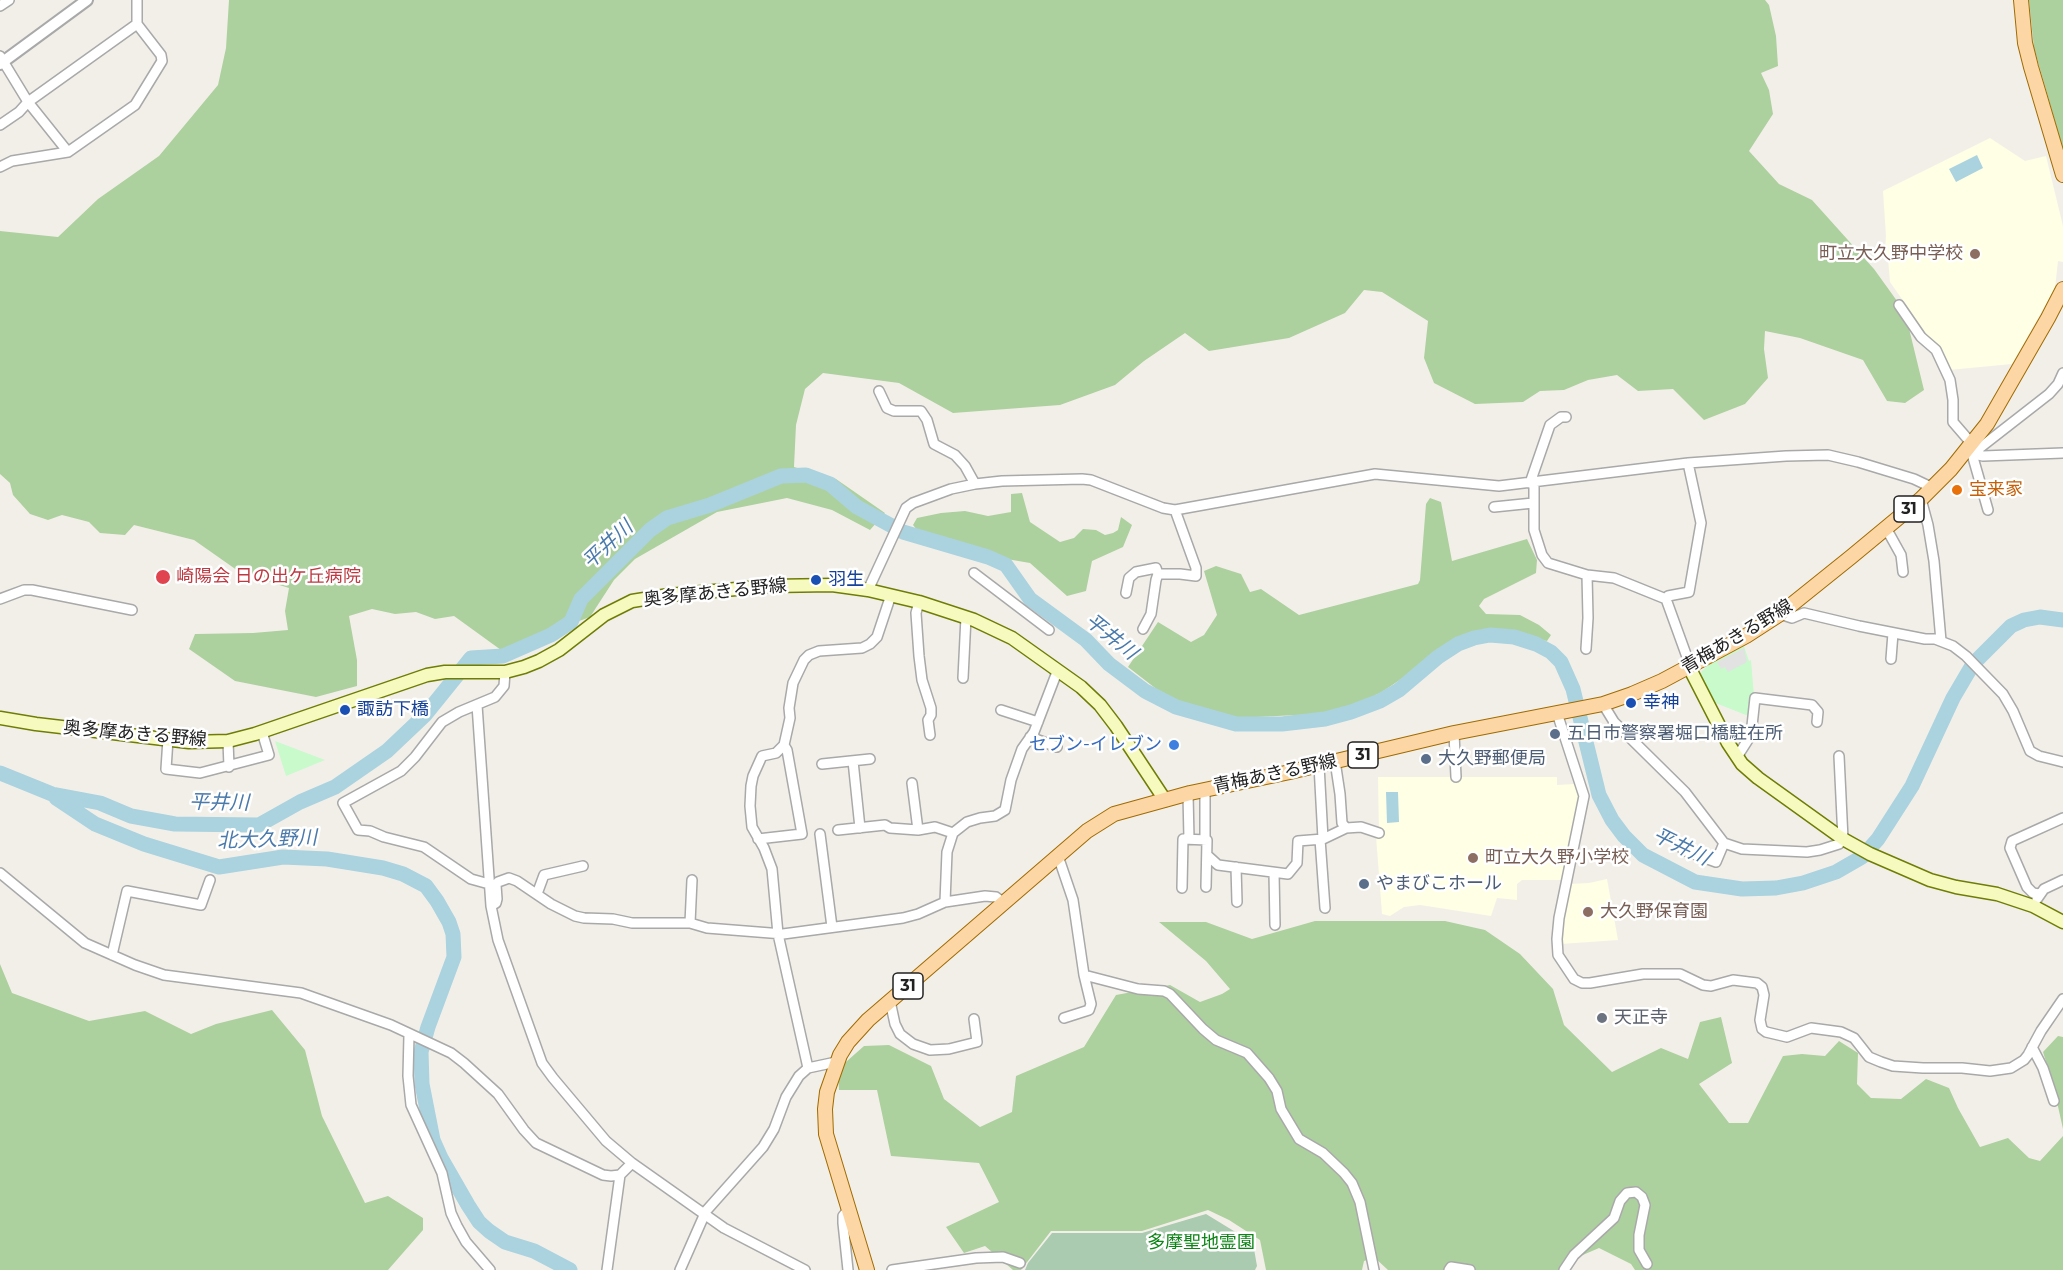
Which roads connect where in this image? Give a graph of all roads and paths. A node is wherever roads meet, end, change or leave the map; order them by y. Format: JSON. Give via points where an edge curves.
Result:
{"nodes":[{"id":1,"x":9,"y":0,"type":"edge"},
{"id":2,"x":87,"y":0,"type":"edge"},
{"id":3,"x":137,"y":0,"type":"edge"},
{"id":4,"x":2021,"y":0,"type":"edge"},
{"id":5,"x":0,"y":6,"type":"edge"},
{"id":6,"x":137,"y":24,"type":"junction"},
{"id":7,"x":1,"y":61,"type":"edge"},
{"id":8,"x":28,"y":102,"type":"junction"},
{"id":9,"x":0,"y":125,"type":"edge"},
{"id":10,"x":68,"y":152,"type":"junction"},
{"id":11,"x":0,"y":167,"type":"edge"},
{"id":12,"x":2063,"y":175,"type":"edge"},
{"id":13,"x":2063,"y":291,"type":"edge"},
{"id":14,"x":1899,"y":305,"type":"dead end"},
{"id":15,"x":2063,"y":373,"type":"edge"},
{"id":16,"x":879,"y":391,"type":"dead end"},
{"id":17,"x":1566,"y":417,"type":"dead end"},
{"id":18,"x":1970,"y":450,"type":"junction"},
{"id":19,"x":2063,"y":453,"type":"edge"},
{"id":20,"x":1688,"y":463,"type":"junction"},
{"id":21,"x":1532,"y":483,"type":"junction"},
{"id":22,"x":975,"y":484,"type":"junction"},
{"id":23,"x":1933,"y":488,"type":"junction"},
{"id":24,"x":1921,"y":499,"type":"junction"},
{"id":25,"x":1533,"y":503,"type":"junction"},
{"id":26,"x":1494,"y":507,"type":"dead end"},
{"id":27,"x":1175,"y":510,"type":"junction"},
{"id":28,"x":1988,"y":510,"type":"dead end"},
{"id":29,"x":1886,"y":528,"type":"junction"},
{"id":30,"x":1903,"y":572,"type":"dead end"},
{"id":31,"x":974,"y":573,"type":"dead end"},
{"id":32,"x":1158,"y":574,"type":"junction"},
{"id":33,"x":1587,"y":575,"type":"junction"},
{"id":34,"x":868,"y":590,"type":"junction"},
{"id":35,"x":1126,"y":593,"type":"dead end"},
{"id":36,"x":891,"y":595,"type":"junction"},
{"id":37,"x":0,"y":599,"type":"edge"},
{"id":38,"x":1666,"y":599,"type":"junction"},
{"id":39,"x":919,"y":602,"type":"junction"},
{"id":40,"x":132,"y":610,"type":"dead end"},
{"id":41,"x":1780,"y":614,"type":"junction"},
{"id":42,"x":966,"y":617,"type":"junction"},
{"id":43,"x":1143,"y":629,"type":"dead end"},
{"id":44,"x":1049,"y":630,"type":"dead end"},
{"id":45,"x":1893,"y":633,"type":"junction"},
{"id":46,"x":1941,"y":641,"type":"junction"},
{"id":47,"x":1586,"y":649,"type":"dead end"},
{"id":48,"x":1891,"y":659,"type":"dead end"},
{"id":49,"x":1689,"y":667,"type":"junction"},
{"id":50,"x":499,"y":672,"type":"junction"},
{"id":51,"x":1057,"y":672,"type":"junction"},
{"id":52,"x":963,"y":678,"type":"dead end"},
{"id":53,"x":1601,"y":704,"type":"junction"},
{"id":54,"x":477,"y":705,"type":"junction"},
{"id":55,"x":1001,"y":710,"type":"dead end"},
{"id":56,"x":1559,"y":713,"type":"junction"},
{"id":57,"x":0,"y":718,"type":"edge"},
{"id":58,"x":1038,"y":722,"type":"junction"},
{"id":59,"x":1817,"y":722,"type":"dead end"},
{"id":60,"x":262,"y":732,"type":"junction"},
{"id":61,"x":1454,"y":733,"type":"junction"},
{"id":62,"x":930,"y":735,"type":"dead end"},
{"id":63,"x":1030,"y":737,"type":"junction"},
{"id":64,"x":168,"y":739,"type":"junction"},
{"id":65,"x":228,"y":741,"type":"junction"},
{"id":66,"x":784,"y":745,"type":"junction"},
{"id":67,"x":1058,"y":747,"type":"dead end"},
{"id":68,"x":1839,"y":756,"type":"dead end"},
{"id":69,"x":1737,"y":757,"type":"junction"},
{"id":70,"x":870,"y":759,"type":"dead end"},
{"id":71,"x":853,"y":761,"type":"junction"},
{"id":72,"x":1335,"y":761,"type":"junction"},
{"id":73,"x":2063,"y":762,"type":"edge"},
{"id":74,"x":822,"y":764,"type":"dead end"},
{"id":75,"x":1319,"y":765,"type":"junction"},
{"id":76,"x":229,"y":766,"type":"junction"},
{"id":77,"x":1456,"y":777,"type":"dead end"},
{"id":78,"x":912,"y":783,"type":"dead end"},
{"id":79,"x":1205,"y":790,"type":"junction"},
{"id":80,"x":1188,"y":794,"type":"junction"},
{"id":81,"x":1165,"y":800,"type":"junction"},
{"id":82,"x":2063,"y":818,"type":"edge"},
{"id":83,"x":860,"y":828,"type":"junction"},
{"id":84,"x":1346,"y":828,"type":"junction"},
{"id":85,"x":838,"y":830,"type":"dead end"},
{"id":86,"x":918,"y":830,"type":"junction"},
{"id":87,"x":953,"y":832,"type":"junction"},
{"id":88,"x":1379,"y":833,"type":"dead end"},
{"id":89,"x":820,"y":834,"type":"dead end"},
{"id":90,"x":758,"y":839,"type":"junction"},
{"id":91,"x":1189,"y":839,"type":"junction"},
{"id":92,"x":1322,"y":839,"type":"junction"},
{"id":93,"x":1205,"y":840,"type":"junction"},
{"id":94,"x":1848,"y":842,"type":"junction"},
{"id":95,"x":1724,"y":843,"type":"junction"},
{"id":96,"x":1683,"y":850,"type":"dead end"},
{"id":97,"x":1207,"y":855,"type":"junction"},
{"id":98,"x":1058,"y":856,"type":"junction"},
{"id":99,"x":583,"y":866,"type":"dead end"},
{"id":100,"x":1236,"y":867,"type":"junction"},
{"id":101,"x":0,"y":873,"type":"edge"},
{"id":102,"x":1274,"y":873,"type":"junction"},
{"id":103,"x":210,"y":880,"type":"dead end"},
{"id":104,"x":692,"y":880,"type":"dead end"},
{"id":105,"x":2063,"y":880,"type":"edge"},
{"id":106,"x":489,"y":884,"type":"junction"},
{"id":107,"x":1206,"y":886,"type":"dead end"},
{"id":108,"x":1182,"y":888,"type":"dead end"},
{"id":109,"x":537,"y":894,"type":"junction"},
{"id":110,"x":2039,"y":894,"type":"junction"},
{"id":111,"x":945,"y":902,"type":"junction"},
{"id":112,"x":1237,"y":902,"type":"dead end"},
{"id":113,"x":1004,"y":903,"type":"junction"},
{"id":114,"x":491,"y":906,"type":"junction"},
{"id":115,"x":2033,"y":906,"type":"junction"},
{"id":116,"x":1325,"y":908,"type":"dead end"},
{"id":117,"x":2063,"y":922,"type":"edge"},
{"id":118,"x":690,"y":923,"type":"junction"},
{"id":119,"x":1275,"y":925,"type":"dead end"},
{"id":120,"x":832,"y":927,"type":"junction"},
{"id":121,"x":778,"y":934,"type":"junction"},
{"id":122,"x":112,"y":955,"type":"junction"},
{"id":123,"x":1084,"y":975,"type":"junction"},
{"id":124,"x":2063,"y":999,"type":"edge"},
{"id":125,"x":890,"y":1001,"type":"junction"},
{"id":126,"x":1064,"y":1018,"type":"dead end"},
{"id":127,"x":974,"y":1019,"type":"dead end"},
{"id":128,"x":412,"y":1036,"type":"junction"},
{"id":129,"x":2032,"y":1047,"type":"junction"},
{"id":130,"x":836,"y":1062,"type":"junction"},
{"id":131,"x":808,"y":1068,"type":"junction"},
{"id":132,"x":2054,"y":1101,"type":"dead end"},
{"id":133,"x":632,"y":1163,"type":"junction"},
{"id":134,"x":620,"y":1175,"type":"junction"},
{"id":135,"x":848,"y":1210,"type":"junction"},
{"id":136,"x":704,"y":1215,"type":"junction"},
{"id":137,"x":1020,"y":1263,"type":"dead end"},
{"id":138,"x":1647,"y":1264,"type":"dead end"},
{"id":139,"x":490,"y":1270,"type":"edge"},
{"id":140,"x":606,"y":1270,"type":"edge"},
{"id":141,"x":680,"y":1270,"type":"edge"},
{"id":142,"x":805,"y":1270,"type":"edge"},
{"id":143,"x":848,"y":1270,"type":"edge"},
{"id":144,"x":867,"y":1270,"type":"edge"},
{"id":145,"x":892,"y":1270,"type":"edge"},
{"id":146,"x":1374,"y":1270,"type":"edge"},
{"id":147,"x":1449,"y":1270,"type":"edge"},
{"id":148,"x":1470,"y":1270,"type":"edge"},
{"id":149,"x":1564,"y":1270,"type":"edge"}],
"edges":[{"from":1,"to":5,"type":"street"},
{"from":2,"to":7,"type":"street"},
{"from":3,"to":6,"type":"street"},
{"from":4,"to":12,"type":"main road","via":[[2032,74]]},
{"from":6,"to":8,"type":"street"},
{"from":6,"to":10,"type":"street","via":[[162,61],[135,105]]},
{"from":7,"to":8,"type":"street"},
{"from":8,"to":9,"type":"street"},
{"from":8,"to":10,"type":"street"},
{"from":10,"to":11,"type":"street","via":[[12,161]]},
{"from":13,"to":18,"type":"main road","name":"青梅あきる野線","number":"31"},
{"from":14,"to":18,"type":"street","via":[[1921,337],[1936,350],[1950,380],[1953,422]]},
{"from":15,"to":18,"type":"street","via":[[2049,394]]},
{"from":16,"to":22,"type":"street","via":[[887,408],[921,411],[934,444],[955,455]]},
{"from":17,"to":21,"type":"street","via":[[1550,425]]},
{"from":18,"to":19,"type":"street","via":[[1983,456]]},
{"from":18,"to":23,"type":"main road","name":"青梅あきる野線","number":"31"},
{"from":18,"to":28,"type":"street"},
{"from":20,"to":21,"type":"street"},
{"from":20,"to":23,"type":"street","via":[[1828,455],[1914,478]]},
{"from":20,"to":38,"type":"street","via":[[1701,523],[1689,592]]},
{"from":21,"to":25,"type":"street"},
{"from":21,"to":27,"type":"street","via":[[1499,486],[1375,474]]},
{"from":22,"to":27,"type":"street","via":[[1082,479]]},
{"from":22,"to":34,"type":"street","via":[[951,489],[906,508]]},
{"from":23,"to":24,"type":"main road","name":"青梅あきる野線","number":"31"},
{"from":24,"to":29,"type":"main road","name":"青梅あきる野線","number":"31"},
{"from":24,"to":46,"type":"street","via":[[1934,561]]},
{"from":25,"to":26,"type":"street"},
{"from":25,"to":33,"type":"street","via":[[1534,530],[1542,555],[1548,563]]},
{"from":27,"to":32,"type":"street","via":[[1196,576]]},
{"from":29,"to":30,"type":"street","via":[[1901,555]]},
{"from":29,"to":41,"type":"main road","name":"青梅あきる野線","number":"31"},
{"from":31,"to":44,"type":"street"},
{"from":32,"to":35,"type":"street","via":[[1156,568],[1136,572],[1129,578]]},
{"from":32,"to":43,"type":"street","via":[[1151,614]]},
{"from":33,"to":38,"type":"street","via":[[1614,578]]},
{"from":33,"to":47,"type":"street"},
{"from":34,"to":36,"type":"main road","name":"奥多摩あきる野線"},
{"from":34,"to":50,"type":"main road","name":"奥多摩あきる野線","via":[[802,585],[641,599],[604,615],[539,661]]},
{"from":36,"to":39,"type":"main road","name":"奥多摩あきる野線"},
{"from":36,"to":66,"type":"street","via":[[877,637],[870,644],[819,651],[804,660],[793,683]]},
{"from":37,"to":40,"type":"street","via":[[32,590]]},
{"from":38,"to":49,"type":"street"},
{"from":39,"to":42,"type":"main road","name":"奥多摩あきる野線"},
{"from":39,"to":62,"type":"street","via":[[919,656],[931,708]]},
{"from":41,"to":45,"type":"street","via":[[1792,618],[1804,613]]},
{"from":41,"to":49,"type":"main road","name":"青梅あきる野線","number":"31"},
{"from":42,"to":51,"type":"main road","name":"奥多摩あきる野線","via":[[1012,638]]},
{"from":42,"to":52,"type":"street"},
{"from":45,"to":46,"type":"street"},
{"from":45,"to":48,"type":"street"},
{"from":46,"to":73,"type":"street","via":[[1966,656],[2012,707],[2030,751]]},
{"from":49,"to":53,"type":"main road","name":"青梅あきる野線","number":"31","via":[[1648,688]]},
{"from":49,"to":69,"type":"main road"},
{"from":50,"to":54,"type":"street","via":[[504,686],[500,693]]},
{"from":50,"to":60,"type":"main road","name":"奥多摩あきる野線","via":[[446,672],[411,679]]},
{"from":51,"to":58,"type":"street"},
{"from":51,"to":81,"type":"main road","name":"奥多摩あきる野線","via":[[1081,687],[1105,711]]},
{"from":53,"to":56,"type":"main road","name":"青梅あきる野線","number":"31"},
{"from":53,"to":95,"type":"street","via":[[1614,722],[1685,792]]},
{"from":54,"to":106,"type":"street"},
{"from":54,"to":106,"type":"street","via":[[442,722],[401,771],[343,803],[358,830],[424,847],[471,879]]},
{"from":55,"to":58,"type":"street"},
{"from":56,"to":61,"type":"main road","name":"青梅あきる野線","number":"31"},
{"from":56,"to":129,"type":"street","via":[[1584,796],[1557,939],[1558,955],[1574,979],[1590,983],[1643,974],[1680,974],[1711,986],[1733,980],[1757,983],[1764,995],[1760,1020],[1766,1032],[1787,1037],[1811,1028],[1841,1032],[1854,1038],[1869,1057],[1893,1066],[2001,1070],[2024,1060]]},
{"from":57,"to":64,"type":"main road","name":"奥多摩あきる野線"},
{"from":58,"to":63,"type":"street"},
{"from":59,"to":69,"type":"street","via":[[1818,712],[1812,705],[1755,698],[1751,735]]},
{"from":60,"to":65,"type":"main road","name":"奥多摩あきる野線"},
{"from":60,"to":76,"type":"street","via":[[269,755]]},
{"from":61,"to":72,"type":"main road","name":"青梅あきる野線","number":"31"},
{"from":61,"to":77,"type":"street"},
{"from":63,"to":67,"type":"street"},
{"from":63,"to":87,"type":"street","via":[[1011,780],[1005,810],[967,822]]},
{"from":64,"to":65,"type":"main road","name":"奥多摩あきる野線"},
{"from":64,"to":76,"type":"street","via":[[166,769],[200,772]]},
{"from":65,"to":76,"type":"street"},
{"from":66,"to":90,"type":"street","via":[[776,753],[762,756],[753,776],[750,814]]},
{"from":66,"to":90,"type":"street","via":[[802,834]]},
{"from":68,"to":94,"type":"street"},
{"from":69,"to":94,"type":"main road","via":[[1758,778]]},
{"from":70,"to":71,"type":"street"},
{"from":71,"to":74,"type":"street"},
{"from":71,"to":83,"type":"street"},
{"from":72,"to":75,"type":"main road","name":"青梅あきる野線","number":"31"},
{"from":72,"to":84,"type":"street","via":[[1342,823]]},
{"from":75,"to":79,"type":"main road","name":"青梅あきる野線","number":"31"},
{"from":75,"to":92,"type":"street"},
{"from":78,"to":86,"type":"street"},
{"from":79,"to":80,"type":"main road","name":"青梅あきる野線","number":"31"},
{"from":79,"to":93,"type":"street"},
{"from":80,"to":81,"type":"main road","name":"青梅あきる野線","number":"31"},
{"from":80,"to":91,"type":"street"},
{"from":81,"to":98,"type":"main road","name":"青梅あきる野線","number":"31","via":[[1107,818]]},
{"from":82,"to":110,"type":"street","via":[[2012,841],[2010,848],[2027,887]]},
{"from":83,"to":85,"type":"street"},
{"from":83,"to":86,"type":"street","via":[[885,825]]},
{"from":84,"to":88,"type":"street","via":[[1361,827]]},
{"from":84,"to":92,"type":"street"},
{"from":86,"to":87,"type":"street","via":[[935,827]]},
{"from":87,"to":111,"type":"street","via":[[947,852]]},
{"from":89,"to":120,"type":"street"},
{"from":90,"to":121,"type":"street","via":[[772,869]]},
{"from":91,"to":93,"type":"street"},
{"from":91,"to":108,"type":"street","via":[[1183,839]]},
{"from":92,"to":102,"type":"street","via":[[1298,841],[1297,863],[1288,874]]},
{"from":92,"to":116,"type":"street"},
{"from":93,"to":97,"type":"street"},
{"from":94,"to":95,"type":"street","via":[[1807,852],[1742,849]]},
{"from":94,"to":115,"type":"main road","via":[[1939,883],[1997,894]]},
{"from":95,"to":96,"type":"street","via":[[1716,862]]},
{"from":97,"to":100,"type":"street","via":[[1218,865]]},
{"from":97,"to":107,"type":"street"},
{"from":98,"to":113,"type":"main road","name":"青梅あきる野線","number":"31"},
{"from":98,"to":123,"type":"street","via":[[1073,900]]},
{"from":99,"to":109,"type":"street","via":[[544,875]]},
{"from":100,"to":102,"type":"street"},
{"from":100,"to":112,"type":"street"},
{"from":101,"to":122,"type":"street","via":[[86,943]]},
{"from":102,"to":119,"type":"street"},
{"from":103,"to":122,"type":"street","via":[[201,905],[127,891]]},
{"from":104,"to":118,"type":"street"},
{"from":105,"to":110,"type":"street"},
{"from":106,"to":114,"type":"street"},
{"from":109,"to":114,"type":"street","via":[[509,878],[496,885],[497,899]]},
{"from":109,"to":118,"type":"street","via":[[584,918]]},
{"from":110,"to":115,"type":"street"},
{"from":111,"to":113,"type":"street","via":[[986,896]]},
{"from":111,"to":120,"type":"street","via":[[903,918]]},
{"from":113,"to":125,"type":"main road","name":"青梅あきる野線","number":"31"},
{"from":114,"to":133,"type":"street","via":[[498,940],[542,1063],[606,1140]]},
{"from":115,"to":117,"type":"main road"},
{"from":118,"to":121,"type":"street"},
{"from":120,"to":121,"type":"street"},
{"from":121,"to":131,"type":"street"},
{"from":122,"to":128,"type":"street","via":[[164,975],[301,993]]},
{"from":123,"to":126,"type":"street","via":[[1089,1010]]},
{"from":123,"to":146,"type":"street","via":[[1138,989],[1164,991],[1216,1040],[1248,1053],[1277,1091],[1281,1109],[1299,1139],[1323,1154],[1352,1183],[1360,1202]]},
{"from":124,"to":129,"type":"street"},
{"from":125,"to":127,"type":"street","via":[[900,1034],[930,1050],[977,1042]]},
{"from":125,"to":130,"type":"main road","name":"青梅あきる野線","number":"31","via":[[854,1035]]},
{"from":128,"to":134,"type":"street","via":[[465,1063],[498,1094],[536,1143],[603,1175]]},
{"from":128,"to":139,"type":"street","via":[[408,1076],[411,1105],[442,1173],[457,1226]]},
{"from":129,"to":132,"type":"street"},
{"from":130,"to":131,"type":"street"},
{"from":130,"to":135,"type":"main road","name":"青梅あきる野線","number":"31","via":[[826,1092],[825,1119]]},
{"from":131,"to":136,"type":"street","via":[[786,1097],[763,1147]]},
{"from":133,"to":134,"type":"street"},
{"from":133,"to":136,"type":"street"},
{"from":134,"to":140,"type":"street"},
{"from":135,"to":143,"type":"street","via":[[843,1216]]},
{"from":135,"to":144,"type":"main road","name":"青梅あきる野線","number":"31"},
{"from":136,"to":141,"type":"street"},
{"from":136,"to":142,"type":"street"},
{"from":137,"to":145,"type":"street","via":[[1003,1257],[976,1258]]},
{"from":138,"to":149,"type":"street","via":[[1639,1250],[1645,1205],[1636,1192],[1627,1193],[1614,1218],[1574,1255]]},
{"from":147,"to":148,"type":"street"}]}
